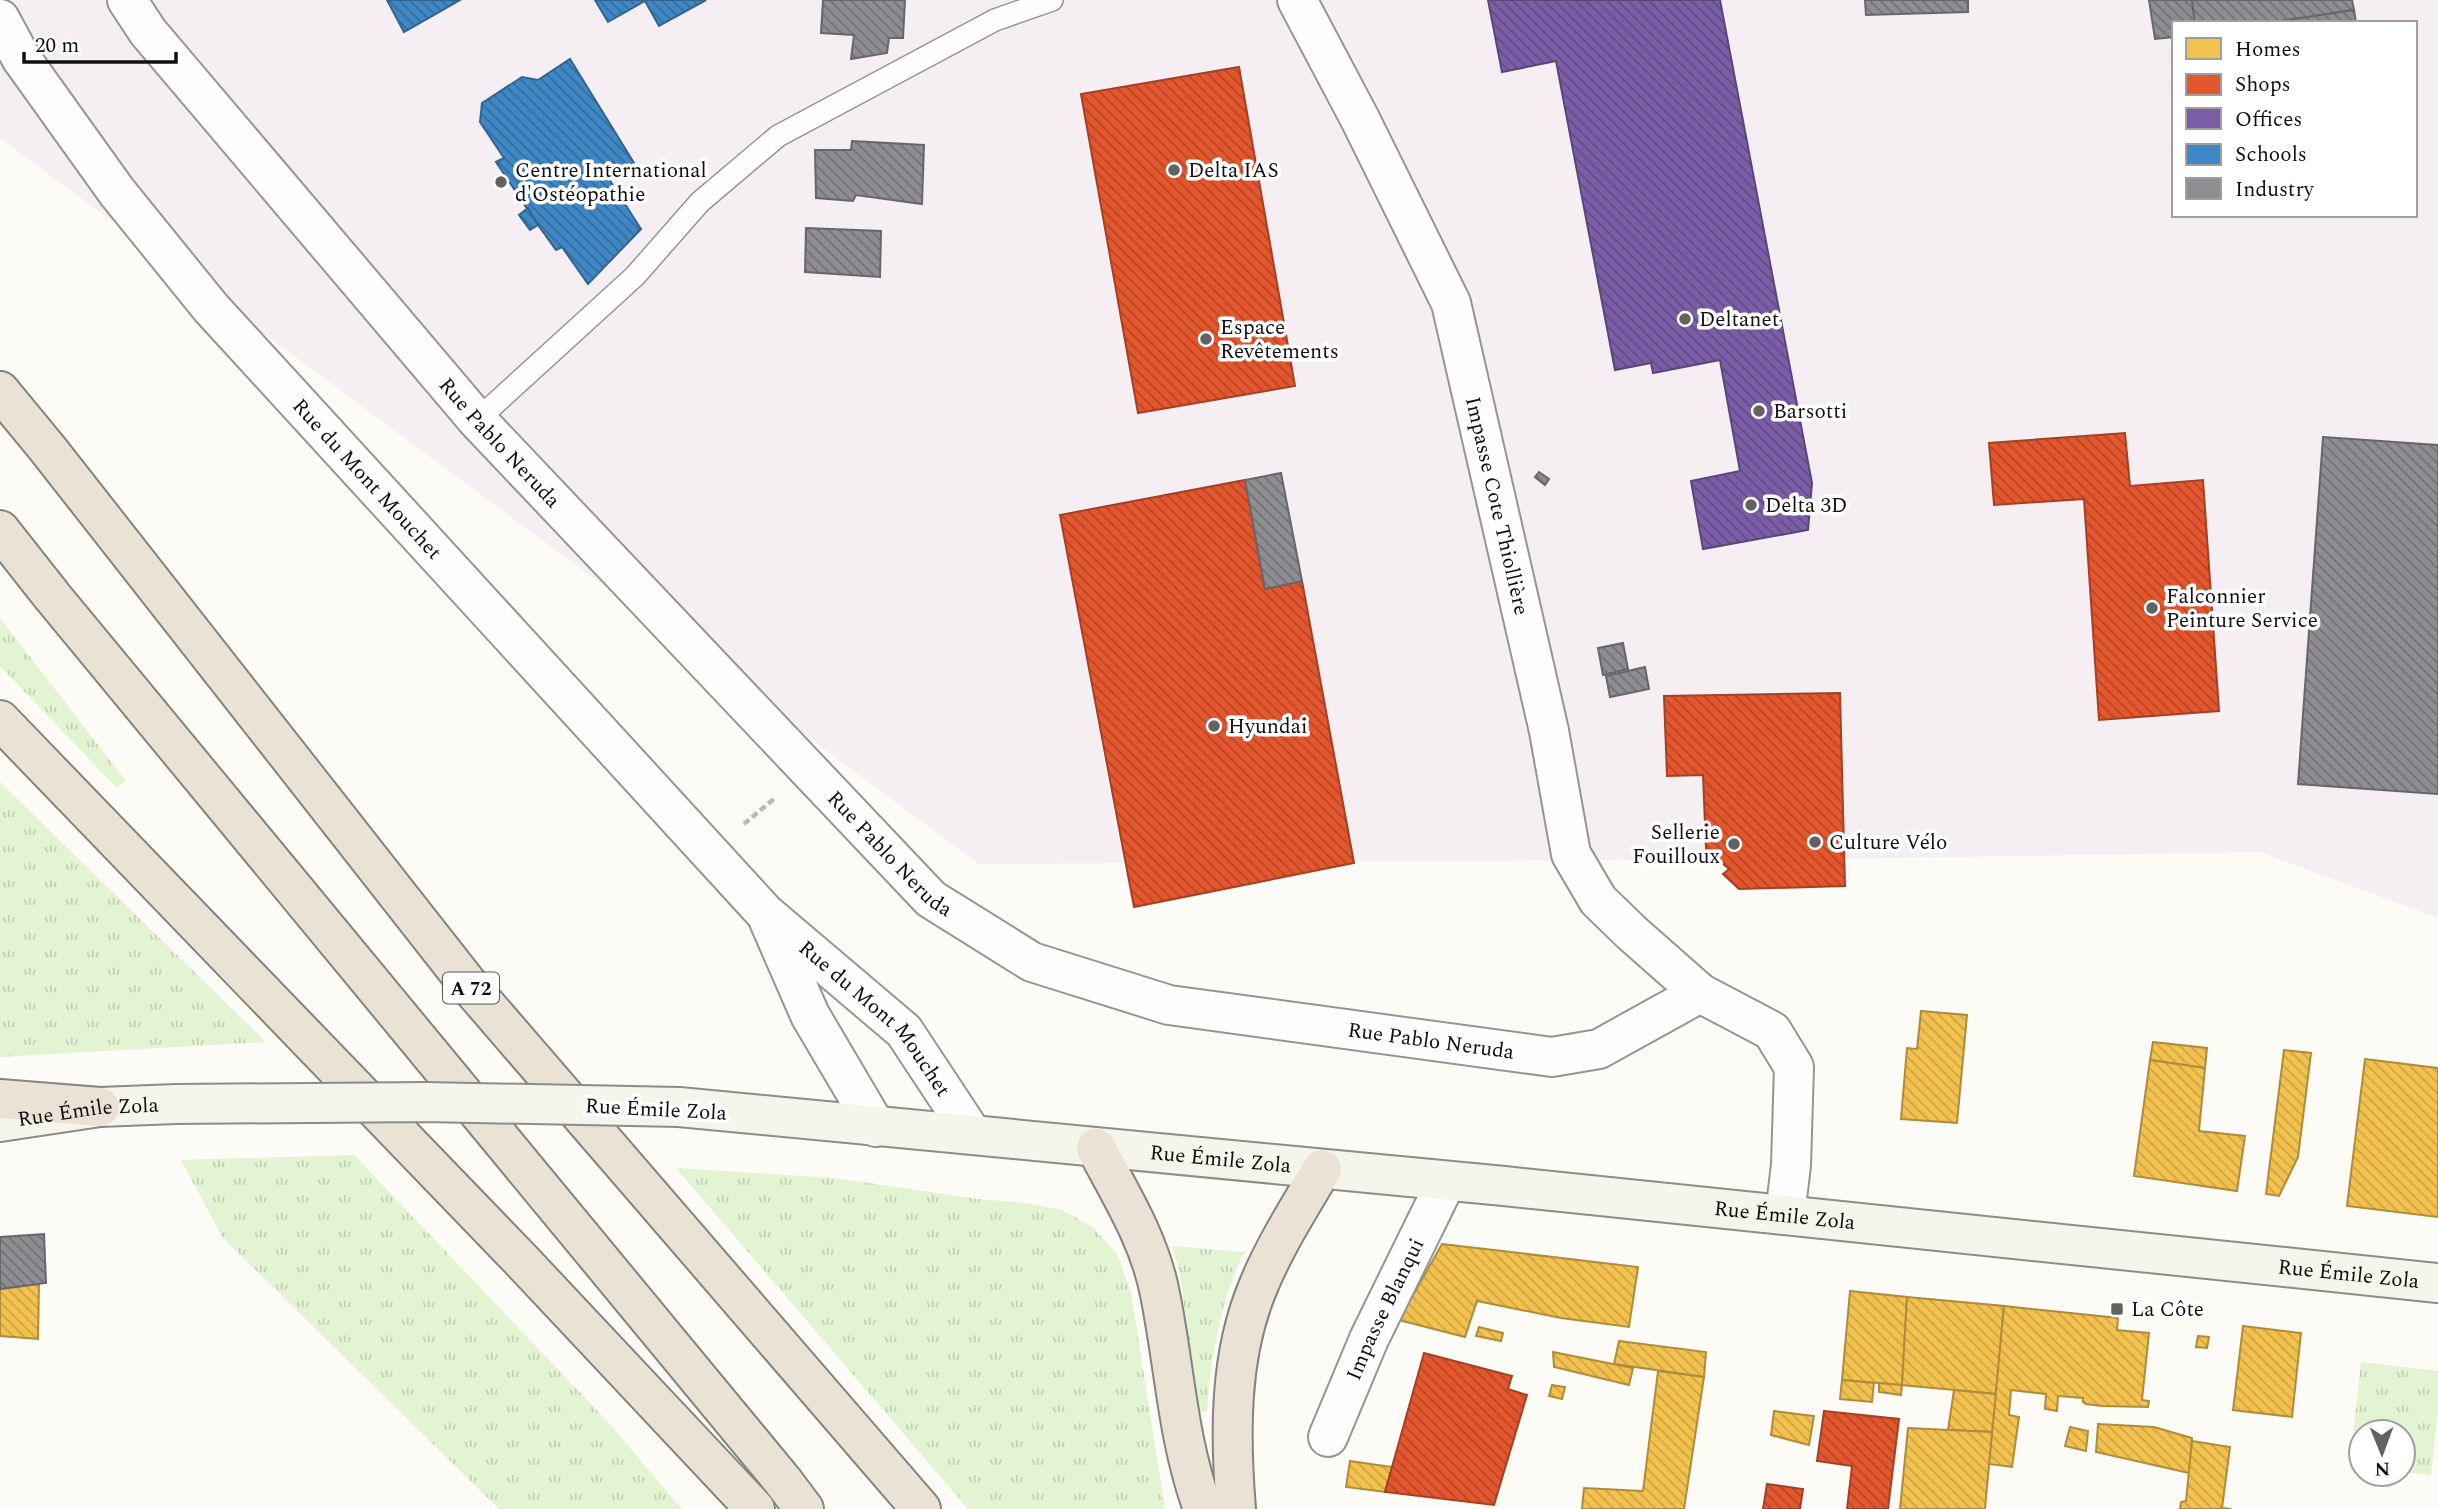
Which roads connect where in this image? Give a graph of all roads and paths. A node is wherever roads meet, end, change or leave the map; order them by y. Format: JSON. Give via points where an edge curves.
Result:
{"nodes":[{"id":1,"x":127,"y":0,"type":"edge"},
{"id":2,"x":1052,"y":0,"type":"edge"},
{"id":3,"x":1297,"y":0,"type":"edge"},
{"id":4,"x":0,"y":19,"type":"edge"},
{"id":5,"x":0,"y":370,"type":"edge"},
{"id":6,"x":0,"y":391,"type":"edge"},
{"id":7,"x":477,"y":420,"type":"junction"},
{"id":8,"x":47,"y":448,"type":"junction"},
{"id":9,"x":0,"y":530,"type":"edge"},
{"id":10,"x":0,"y":720,"type":"edge"},
{"id":11,"x":808,"y":771,"type":"junction"},
{"id":12,"x":708,"y":853,"type":"junction"},
{"id":13,"x":765,"y":913,"type":"junction"},
{"id":14,"x":1700,"y":993,"type":"junction"},
{"id":15,"x":0,"y":1098,"type":"edge"},
{"id":16,"x":100,"y":1107,"type":"junction"},
{"id":17,"x":0,"y":1122,"type":"edge"},
{"id":18,"x":876,"y":1126,"type":"junction"},
{"id":19,"x":972,"y":1134,"type":"junction"},
{"id":20,"x":1096,"y":1148,"type":"junction"},
{"id":21,"x":1322,"y":1169,"type":"junction"},
{"id":22,"x":1446,"y":1182,"type":"junction"},
{"id":23,"x":1785,"y":1215,"type":"junction"},
{"id":24,"x":2438,"y":1283,"type":"edge"},
{"id":25,"x":1328,"y":1437,"type":"dead end"},
{"id":26,"x":755,"y":1509,"type":"edge"},
{"id":27,"x":804,"y":1509,"type":"edge"},
{"id":28,"x":921,"y":1509,"type":"edge"},
{"id":29,"x":1203,"y":1509,"type":"edge"},
{"id":30,"x":1236,"y":1509,"type":"edge"}],
"edges":[{"from":1,"to":7,"type":"street","name":"Rue Pablo Neruda","via":[[148,32]]},
{"from":2,"to":7,"type":"lane","via":[[995,20],[778,136],[701,202],[635,276]]},
{"from":3,"to":14,"type":"street","name":"Impasse Cote Thiollière","via":[[1451,303],[1549,731],[1572,854],[1598,900]]},
{"from":4,"to":12,"type":"street","name":"Rue du Mont Mouchet","via":[[22,58],[117,192],[211,308]]},
{"from":5,"to":8,"type":"highway"},
{"from":6,"to":8,"type":"highway","number":"A 72"},
{"from":7,"to":11,"type":"street","name":"Rue Pablo Neruda"},
{"from":8,"to":28,"type":"highway","number":"A 72","via":[[467,983]]},
{"from":9,"to":27,"type":"highway"},
{"from":10,"to":26,"type":"highway"},
{"from":11,"to":12,"type":"path"},
{"from":11,"to":14,"type":"street","name":"Rue Pablo Neruda","via":[[931,899],[1032,962],[1169,1005],[1552,1057],[1599,1049]]},
{"from":12,"to":13,"type":"street","name":"Rue du Mont Mouchet"},
{"from":13,"to":18,"type":"street","name":"Rue du Mont Mouchet","via":[[810,1015]]},
{"from":13,"to":19,"type":"street","name":"Rue du Mont Mouchet","via":[[904,1031]]},
{"from":14,"to":23,"type":"street","via":[[1772,1031],[1794,1067]]},
{"from":15,"to":16,"type":"highway"},
{"from":16,"to":17,"type":"main road","name":"Rue Émile Zola"},
{"from":16,"to":18,"type":"main road","name":"Rue Émile Zola","bridge":true,"via":[[426,1102],[679,1107]]},
{"from":18,"to":19,"type":"main road","name":"Rue Émile Zola"},
{"from":19,"to":20,"type":"main road","name":"Rue Émile Zola"},
{"from":20,"to":21,"type":"main road","name":"Rue Émile Zola"},
{"from":20,"to":29,"type":"highway","via":[[1146,1243],[1160,1293],[1187,1462]]},
{"from":21,"to":22,"type":"main road","name":"Rue Émile Zola"},
{"from":21,"to":30,"type":"highway","via":[[1271,1257],[1245,1327],[1231,1433]]},
{"from":22,"to":23,"type":"main road","name":"Rue Émile Zola"},
{"from":22,"to":25,"type":"street","name":"Impasse Blanqui","via":[[1369,1339]]},
{"from":23,"to":24,"type":"main road","name":"Rue Émile Zola"}]}
